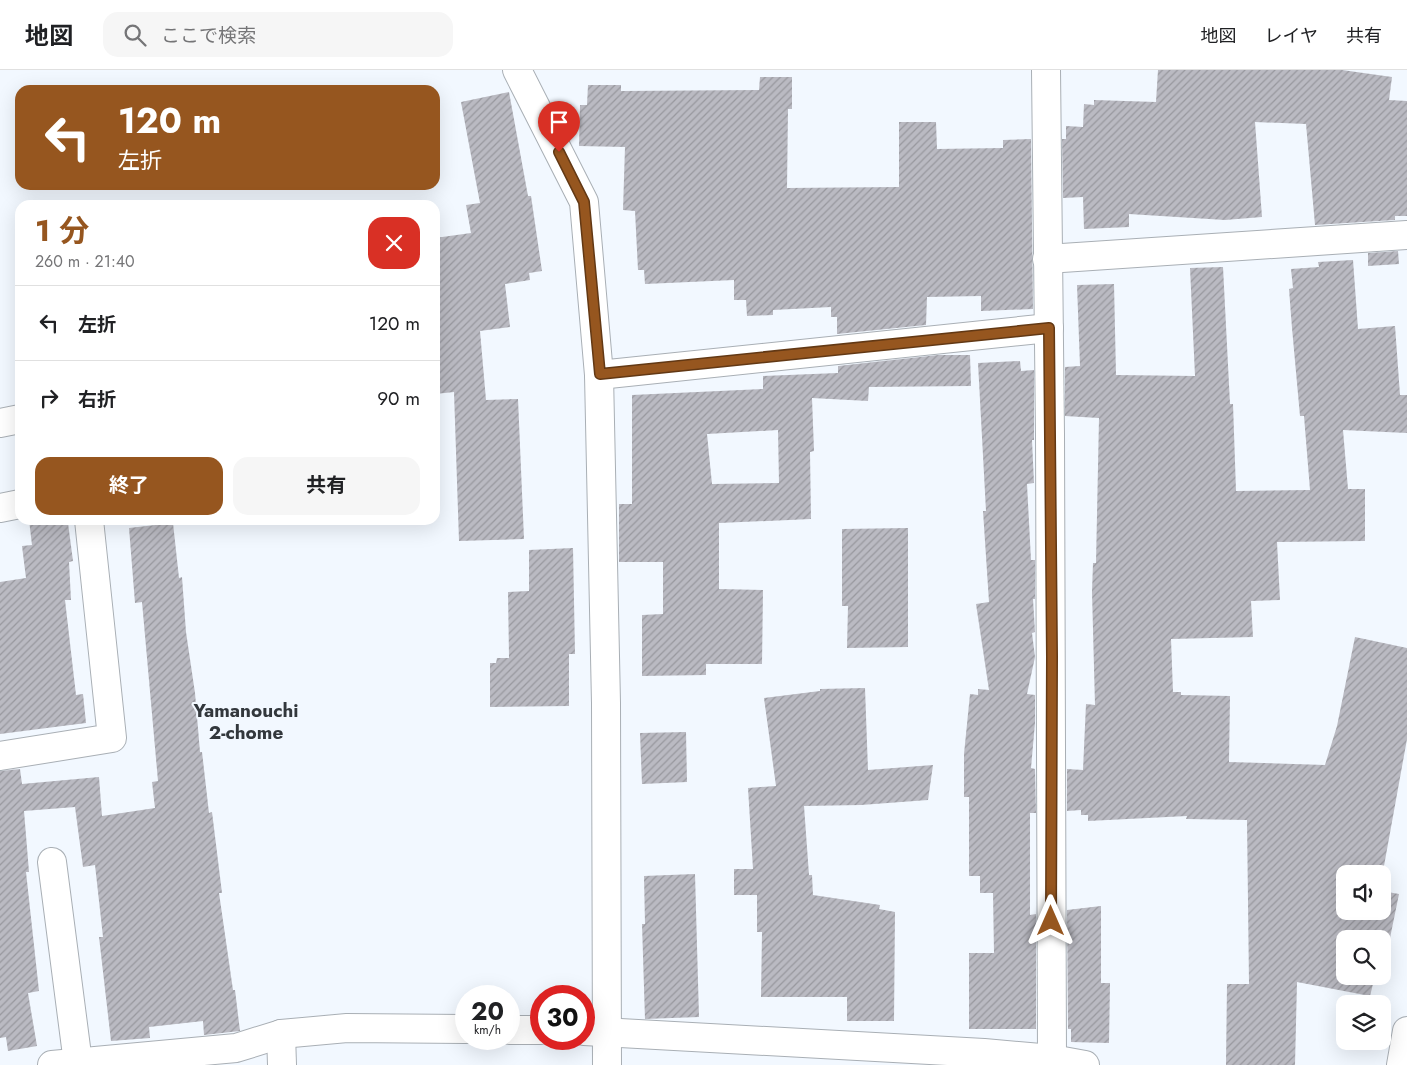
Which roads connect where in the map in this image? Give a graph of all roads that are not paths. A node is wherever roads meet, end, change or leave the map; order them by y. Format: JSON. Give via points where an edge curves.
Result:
{"nodes":[{"id":1,"x":517,"y":70,"type":"edge"},
{"id":2,"x":1046,"y":70,"type":"edge"},
{"id":3,"x":1407,"y":235,"type":"edge"},
{"id":4,"x":1047,"y":259,"type":"junction"},
{"id":5,"x":1049,"y":328,"type":"junction"},
{"id":6,"x":600,"y":374,"type":"junction"},
{"id":7,"x":15,"y":420,"type":"edge"},
{"id":8,"x":0,"y":423,"type":"edge"},
{"id":9,"x":15,"y":505,"type":"edge"},
{"id":10,"x":0,"y":508,"type":"edge"},
{"id":11,"x":90,"y":525,"type":"edge"},
{"id":12,"x":0,"y":756,"type":"edge"},
{"id":13,"x":52,"y":862,"type":"dead end"},
{"id":14,"x":455,"y":1030,"type":"edge"},
{"id":15,"x":595,"y":1031,"type":"edge"},
{"id":16,"x":1407,"y":1031,"type":"edge"},
{"id":17,"x":280,"y":1034,"type":"junction"},
{"id":18,"x":237,"y":1057,"type":"edge"},
{"id":19,"x":1052,"y":1059,"type":"junction"},
{"id":20,"x":65,"y":1064,"type":"edge"},
{"id":21,"x":282,"y":1065,"type":"edge"},
{"id":22,"x":607,"y":1065,"type":"edge"},
{"id":23,"x":1085,"y":1065,"type":"edge"},
{"id":24,"x":1401,"y":1065,"type":"edge"}],
"edges":[{"from":1,"to":6,"type":"street","via":[[584,202]]},
{"from":2,"to":4,"type":"street"},
{"from":3,"to":4,"type":"street"},
{"from":4,"to":5,"type":"street"},
{"from":5,"to":6,"type":"street"},
{"from":5,"to":19,"type":"street"},
{"from":6,"to":15,"type":"street","via":[[606,703]]},
{"from":7,"to":8,"type":"street"},
{"from":9,"to":10,"type":"street"},
{"from":11,"to":12,"type":"street","via":[[112,738]]},
{"from":13,"to":20,"type":"street"},
{"from":14,"to":17,"type":"street","via":[[347,1028]]},
{"from":15,"to":19,"type":"street"},
{"from":15,"to":22,"type":"street"},
{"from":16,"to":24,"type":"street"},
{"from":17,"to":18,"type":"street"},
{"from":17,"to":21,"type":"street"},
{"from":18,"to":20,"type":"street"},
{"from":19,"to":23,"type":"street"}]}
